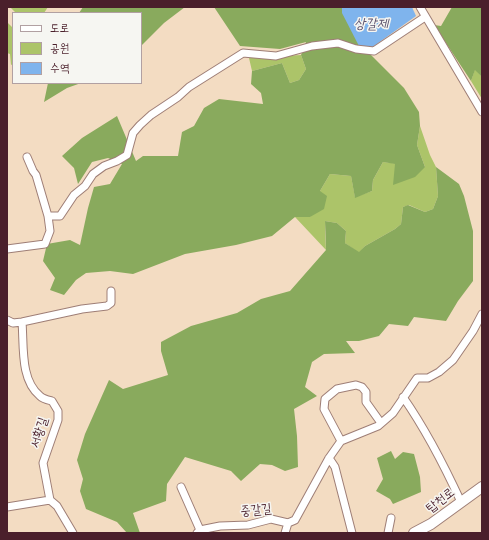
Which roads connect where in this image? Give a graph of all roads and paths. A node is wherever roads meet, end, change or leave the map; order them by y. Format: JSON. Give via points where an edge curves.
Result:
{"nodes":[{"id":1,"x":420,"y":7,"type":"edge"},
{"id":2,"x":426,"y":17,"type":"junction"},
{"id":3,"x":482,"y":112,"type":"edge"},
{"id":4,"x":27,"y":157,"type":"dead end"},
{"id":5,"x":48,"y":216,"type":"junction"},
{"id":6,"x":7,"y":249,"type":"edge"},
{"id":7,"x":111,"y":291,"type":"dead end"},
{"id":8,"x":482,"y":314,"type":"edge"},
{"id":9,"x":7,"y":320,"type":"edge"},
{"id":10,"x":22,"y":322,"type":"junction"},
{"id":11,"x":403,"y":397,"type":"junction"},
{"id":12,"x":382,"y":423,"type":"junction"},
{"id":13,"x":341,"y":441,"type":"junction"},
{"id":14,"x":329,"y":458,"type":"junction"},
{"id":15,"x":181,"y":487,"type":"dead end"},
{"id":16,"x":482,"y":487,"type":"edge"},
{"id":17,"x":50,"y":500,"type":"junction"},
{"id":18,"x":461,"y":502,"type":"junction"},
{"id":19,"x":7,"y":507,"type":"edge"},
{"id":20,"x":391,"y":518,"type":"dead end"},
{"id":21,"x":288,"y":523,"type":"junction"},
{"id":22,"x":198,"y":531,"type":"edge"},
{"id":23,"x":73,"y":533,"type":"edge"},
{"id":24,"x":285,"y":533,"type":"edge"},
{"id":25,"x":352,"y":533,"type":"edge"},
{"id":26,"x":388,"y":533,"type":"edge"},
{"id":27,"x":414,"y":533,"type":"edge"}],
"edges":[{"from":1,"to":2,"type":"street"},
{"from":2,"to":3,"type":"street"},
{"from":2,"to":5,"type":"street","via":[[374,51],[338,43],[312,46],[276,56],[243,53],[151,115],[133,133],[127,155],[93,174],[60,216]]},
{"from":4,"to":5,"type":"street","via":[[36,175]]},
{"from":5,"to":6,"type":"street","via":[[50,232],[45,244]]},
{"from":7,"to":10,"type":"street","via":[[111,303],[107,306]]},
{"from":8,"to":11,"type":"street","via":[[453,360],[428,378],[418,378]]},
{"from":9,"to":10,"type":"street","via":[[13,323]]},
{"from":10,"to":17,"type":"street","name":"서황길","via":[[25,370],[29,383],[41,397],[52,401],[58,411],[58,420],[43,463]]},
{"from":11,"to":12,"type":"street","via":[[393,413]]},
{"from":11,"to":18,"type":"street","via":[[431,442]]},
{"from":12,"to":13,"type":"street"},
{"from":12,"to":13,"type":"street","via":[[366,402],[366,392],[362,387],[356,385],[337,390],[325,399],[324,409]]},
{"from":13,"to":14,"type":"street","name":"중갈길"},
{"from":14,"to":21,"type":"street","name":"중갈길","via":[[295,520]]},
{"from":14,"to":25,"type":"street","via":[[336,467]]},
{"from":15,"to":22,"type":"street"},
{"from":16,"to":18,"type":"main road","name":"탑천로"},
{"from":17,"to":19,"type":"street"},
{"from":17,"to":23,"type":"street","name":"서황길","via":[[57,506]]},
{"from":18,"to":27,"type":"main road","name":"탑천로"},
{"from":20,"to":26,"type":"street"},
{"from":21,"to":22,"type":"street","name":"중갈길","via":[[271,519],[248,525],[220,526]]},
{"from":21,"to":24,"type":"street"}]}
